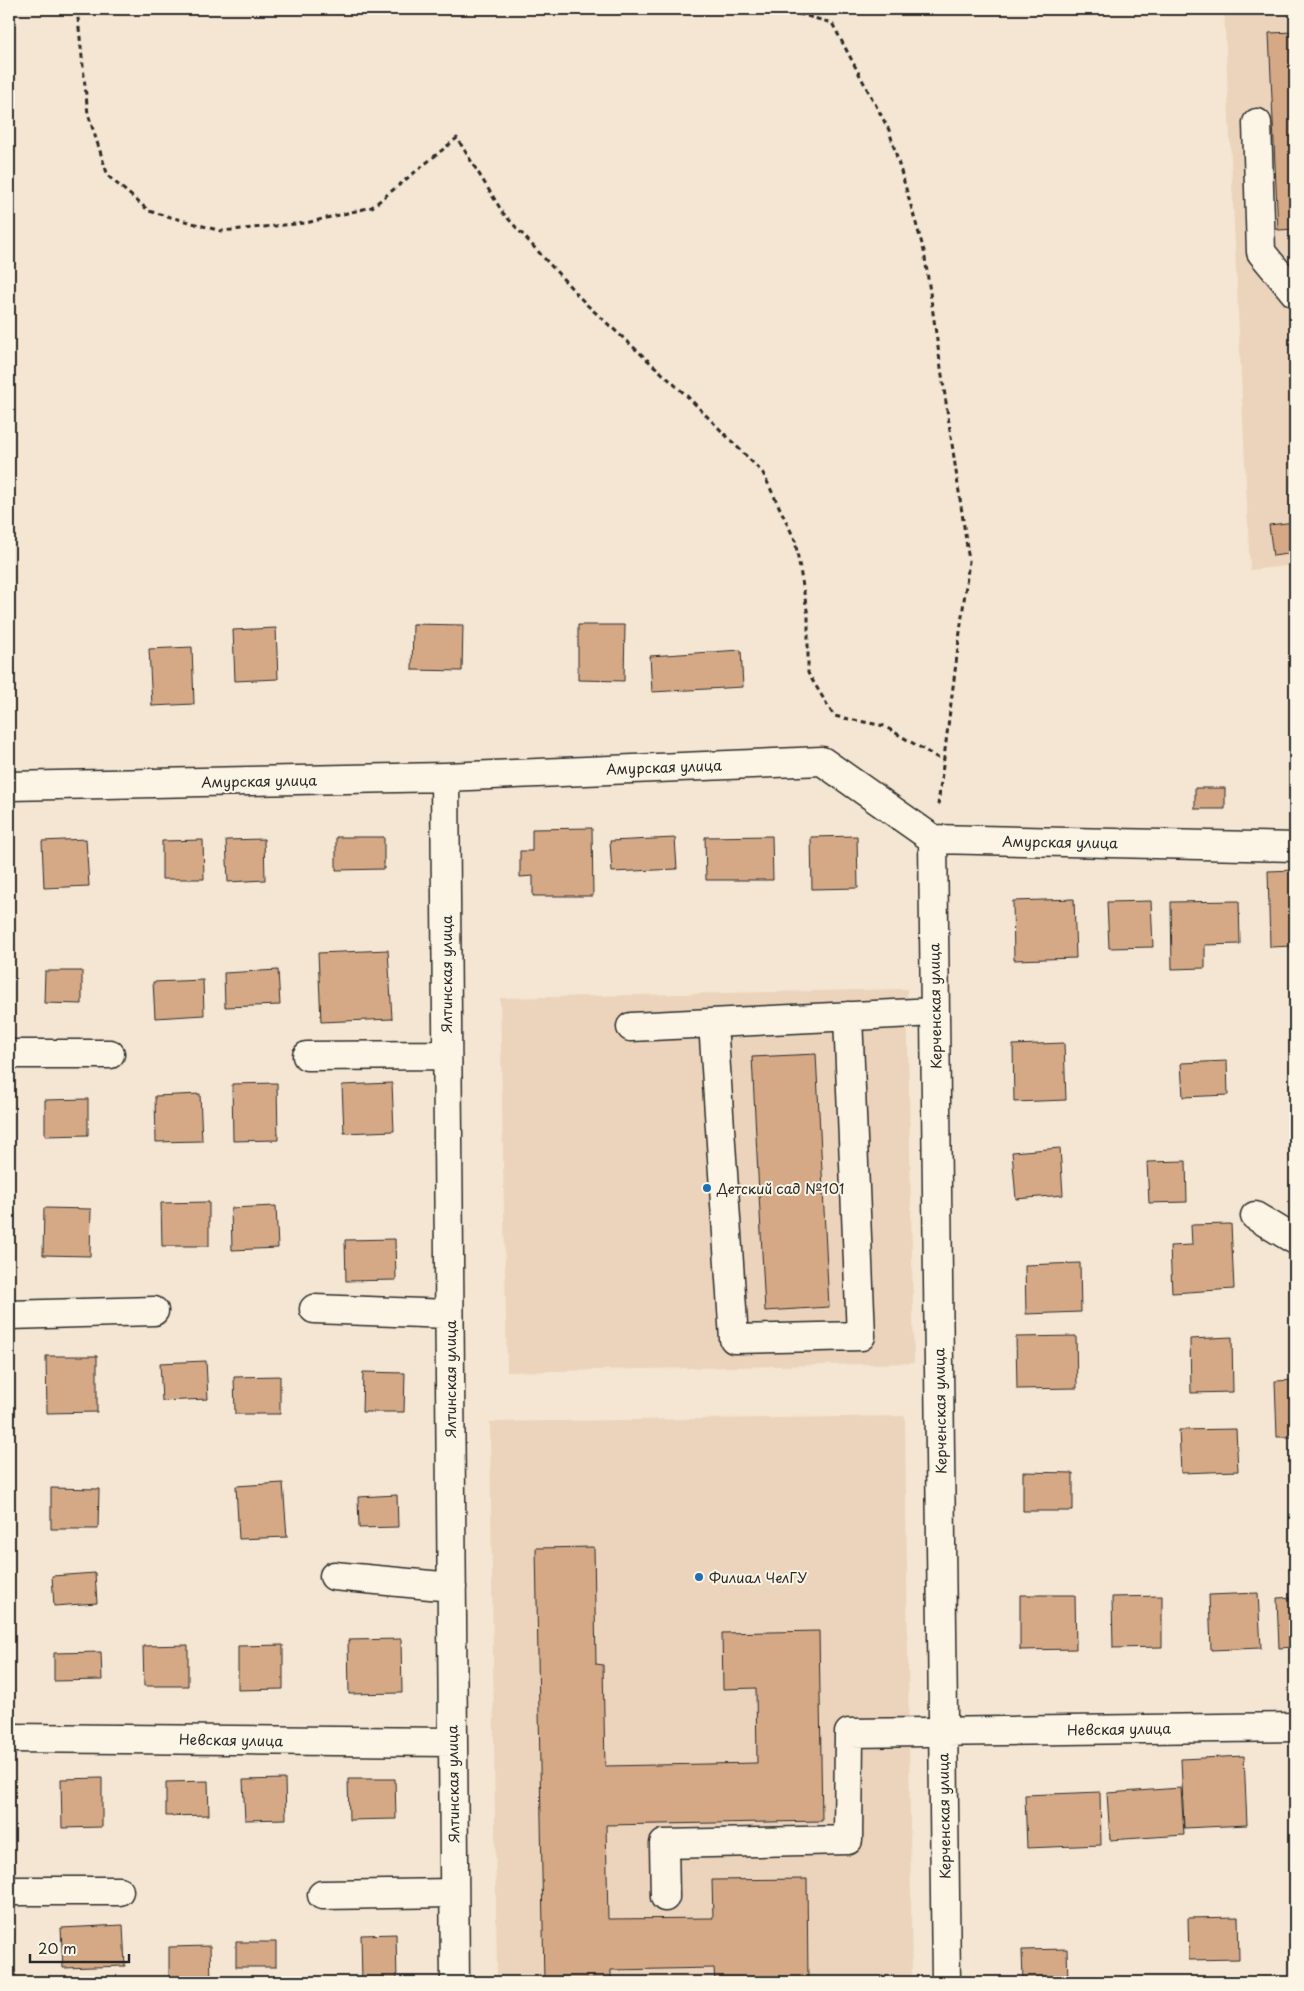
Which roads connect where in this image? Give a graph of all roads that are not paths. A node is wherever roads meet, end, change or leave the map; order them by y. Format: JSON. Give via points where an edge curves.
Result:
{"nodes":[{"id":1,"x":1257,"y":124,"type":"dead end"},
{"id":2,"x":1295,"y":293,"type":"edge"},
{"id":3,"x":445,"y":776,"type":"junction"},
{"id":4,"x":9,"y":786,"type":"edge"},
{"id":5,"x":934,"y":839,"type":"junction"},
{"id":6,"x":1295,"y":848,"type":"edge"},
{"id":7,"x":935,"y":1012,"type":"junction"},
{"id":8,"x":848,"y":1016,"type":"junction"},
{"id":9,"x":713,"y":1023,"type":"junction"},
{"id":10,"x":631,"y":1027,"type":"dead end"},
{"id":11,"x":9,"y":1054,"type":"edge"},
{"id":12,"x":110,"y":1054,"type":"dead end"},
{"id":13,"x":447,"y":1055,"type":"junction"},
{"id":14,"x":307,"y":1056,"type":"dead end"},
{"id":15,"x":1255,"y":1216,"type":"dead end"},
{"id":16,"x":1295,"y":1240,"type":"edge"},
{"id":17,"x":314,"y":1310,"type":"dead end"},
{"id":18,"x":154,"y":1311,"type":"dead end"},
{"id":19,"x":449,"y":1314,"type":"junction"},
{"id":20,"x":9,"y":1316,"type":"edge"},
{"id":21,"x":334,"y":1576,"type":"dead end"},
{"id":22,"x":452,"y":1587,"type":"junction"},
{"id":23,"x":1295,"y":1728,"type":"edge"},
{"id":24,"x":943,"y":1731,"type":"junction"},
{"id":25,"x":9,"y":1738,"type":"edge"},
{"id":26,"x":453,"y":1742,"type":"junction"},
{"id":27,"x":118,"y":1891,"type":"dead end"},
{"id":28,"x":9,"y":1892,"type":"edge"},
{"id":29,"x":454,"y":1893,"type":"junction"},
{"id":30,"x":322,"y":1894,"type":"dead end"},
{"id":31,"x":664,"y":1897,"type":"dead end"},
{"id":32,"x":455,"y":1982,"type":"edge"},
{"id":33,"x":946,"y":1982,"type":"edge"}],
"edges":[{"from":1,"to":2,"type":"street","via":[[1261,252]]},
{"from":3,"to":4,"type":"street","name":"Амурская улица"},
{"from":3,"to":5,"type":"street","name":"Амурская улица","via":[[822,761]]},
{"from":3,"to":13,"type":"street","name":"Ялтинская улица"},
{"from":5,"to":6,"type":"street","name":"Амурская улица"},
{"from":5,"to":7,"type":"street","name":"Керченская улица"},
{"from":7,"to":8,"type":"street"},
{"from":7,"to":24,"type":"street","name":"Керченская улица"},
{"from":8,"to":9,"type":"street"},
{"from":8,"to":9,"type":"street","via":[[860,1336],[734,1339]]},
{"from":9,"to":10,"type":"street"},
{"from":11,"to":12,"type":"street"},
{"from":13,"to":14,"type":"street"},
{"from":13,"to":19,"type":"street","name":"Ялтинская улица"},
{"from":15,"to":16,"type":"street"},
{"from":17,"to":19,"type":"street"},
{"from":18,"to":20,"type":"street"},
{"from":19,"to":22,"type":"street","name":"Ялтинская улица"},
{"from":21,"to":22,"type":"street"},
{"from":22,"to":26,"type":"street","name":"Ялтинская улица"},
{"from":23,"to":24,"type":"street","name":"Невская улица"},
{"from":24,"to":31,"type":"street","name":"Невская улица","via":[[849,1733],[848,1840],[664,1844]]},
{"from":24,"to":33,"type":"street","name":"Керченская улица"},
{"from":25,"to":26,"type":"street","name":"Невская улица"},
{"from":26,"to":29,"type":"street","name":"Ялтинская улица"},
{"from":27,"to":28,"type":"street"},
{"from":29,"to":30,"type":"street"},
{"from":29,"to":32,"type":"street","name":"Ялтинская улица"}]}
